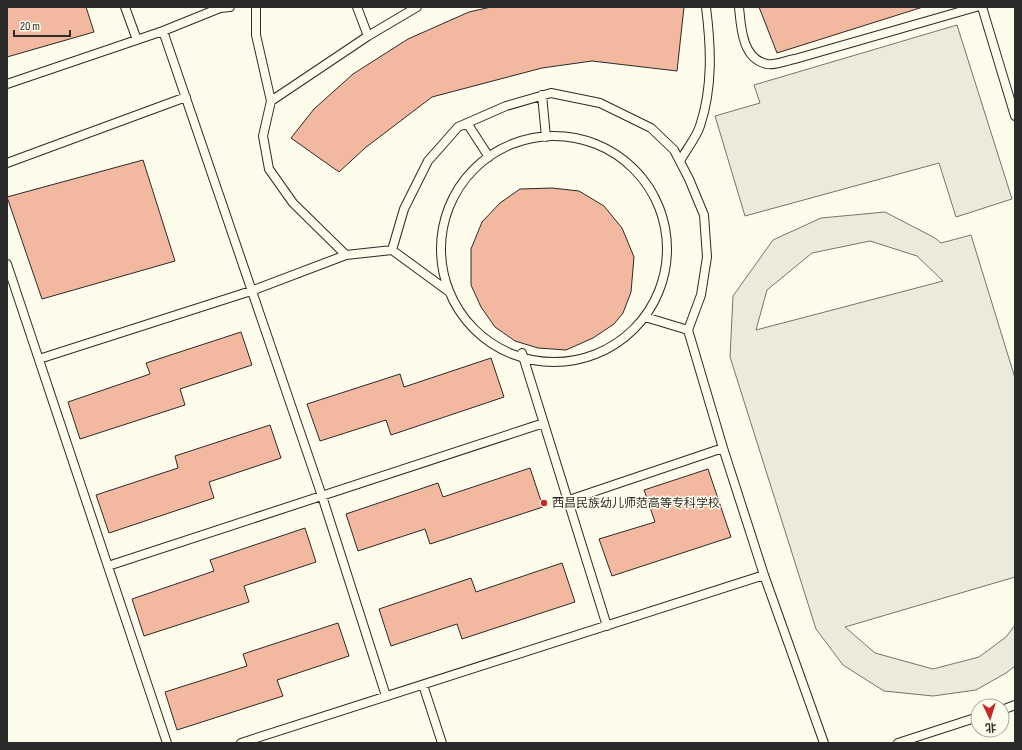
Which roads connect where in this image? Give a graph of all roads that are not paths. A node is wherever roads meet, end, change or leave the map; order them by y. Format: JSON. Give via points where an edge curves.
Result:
{"nodes":[{"id":1,"x":125,"y":7,"type":"edge"},
{"id":2,"x":230,"y":7,"type":"edge"},
{"id":3,"x":256,"y":7,"type":"edge"},
{"id":4,"x":357,"y":7,"type":"edge"},
{"id":5,"x":417,"y":7,"type":"edge"},
{"id":6,"x":706,"y":7,"type":"edge"},
{"id":7,"x":739,"y":7,"type":"edge"},
{"id":8,"x":976,"y":7,"type":"edge"},
{"id":9,"x":982,"y":7,"type":"edge"},
{"id":10,"x":163,"y":31,"type":"junction"},
{"id":11,"x":368,"y":36,"type":"junction"},
{"id":12,"x":137,"y":40,"type":"junction"},
{"id":13,"x":7,"y":84,"type":"edge"},
{"id":14,"x":542,"y":96,"type":"junction"},
{"id":15,"x":186,"y":97,"type":"junction"},
{"id":16,"x":271,"y":101,"type":"junction"},
{"id":17,"x":1015,"y":116,"type":"edge"},
{"id":18,"x":467,"y":123,"type":"junction"},
{"id":19,"x":546,"y":137,"type":"junction"},
{"id":20,"x":489,"y":157,"type":"junction"},
{"id":21,"x":680,"y":161,"type":"junction"},
{"id":22,"x":7,"y":163,"type":"edge"},
{"id":23,"x":392,"y":250,"type":"junction"},
{"id":24,"x":346,"y":255,"type":"junction"},
{"id":25,"x":7,"y":264,"type":"edge"},
{"id":26,"x":251,"y":291,"type":"junction"},
{"id":27,"x":448,"y":291,"type":"junction"},
{"id":28,"x":645,"y":317,"type":"junction"},
{"id":29,"x":688,"y":330,"type":"junction"},
{"id":30,"x":522,"y":353,"type":"junction"},
{"id":31,"x":39,"y":359,"type":"junction"},
{"id":32,"x":544,"y":423,"type":"junction"},
{"id":33,"x":723,"y":448,"type":"junction"},
{"id":34,"x":322,"y":496,"type":"junction"},
{"id":35,"x":569,"y":500,"type":"junction"},
{"id":36,"x":108,"y":566,"type":"junction"},
{"id":37,"x":764,"y":575,"type":"junction"},
{"id":38,"x":607,"y":626,"type":"junction"},
{"id":39,"x":422,"y":685,"type":"junction"},
{"id":40,"x":386,"y":696,"type":"junction"},
{"id":41,"x":970,"y":720,"type":"edge"},
{"id":42,"x":167,"y":743,"type":"edge"},
{"id":43,"x":241,"y":743,"type":"edge"},
{"id":44,"x":442,"y":743,"type":"edge"},
{"id":45,"x":824,"y":743,"type":"edge"},
{"id":46,"x":898,"y":743,"type":"edge"}],
"edges":[{"from":1,"to":12,"type":"lane"},
{"from":2,"to":10,"type":"lane","via":[[220,8]]},
{"from":3,"to":16,"type":"lane","via":[[256,35]]},
{"from":4,"to":11,"type":"lane"},
{"from":5,"to":11,"type":"lane"},
{"from":6,"to":21,"type":"lane","via":[[711,46],[709,93],[700,128]]},
{"from":7,"to":8,"type":"lane","via":[[742,38],[754,58],[768,64],[795,59]]},
{"from":9,"to":17,"type":"lane"},
{"from":10,"to":12,"type":"lane"},
{"from":10,"to":15,"type":"lane"},
{"from":11,"to":16,"type":"lane"},
{"from":12,"to":13,"type":"lane"},
{"from":14,"to":18,"type":"lane","via":[[506,106]]},
{"from":14,"to":19,"type":"lane"},
{"from":14,"to":21,"type":"lane","via":[[551,93],[600,103],[651,128],[674,150]]},
{"from":15,"to":22,"type":"lane"},
{"from":15,"to":26,"type":"lane"},
{"from":16,"to":24,"type":"lane","via":[[263,136],[269,169],[294,202]]},
{"from":18,"to":20,"type":"lane"},
{"from":18,"to":23,"type":"lane","via":[[458,127],[428,161],[404,209]]},
{"from":19,"to":20,"type":"lane","via":[[526,140]]},
{"from":19,"to":28,"type":"lane","via":[[571,138],[602,144],[637,170],[656,199],[667,240],[665,268],[657,293]]},
{"from":20,"to":27,"type":"lane","via":[[480,162],[460,182],[449,206],[440,264]]},
{"from":21,"to":29,"type":"lane","via":[[704,215],[708,257],[701,295]]},
{"from":23,"to":24,"type":"lane"},
{"from":23,"to":27,"type":"lane"},
{"from":24,"to":26,"type":"lane"},
{"from":25,"to":31,"type":"lane"},
{"from":26,"to":31,"type":"lane"},
{"from":26,"to":34,"type":"lane"},
{"from":27,"to":30,"type":"lane","via":[[462,321],[484,342]]},
{"from":28,"to":29,"type":"lane"},
{"from":28,"to":30,"type":"lane","via":[[617,346],[589,357],[547,361]]},
{"from":29,"to":33,"type":"lane"},
{"from":30,"to":32,"type":"lane"},
{"from":31,"to":36,"type":"lane"},
{"from":32,"to":34,"type":"lane"},
{"from":32,"to":35,"type":"lane"},
{"from":33,"to":35,"type":"lane"},
{"from":33,"to":37,"type":"lane"},
{"from":34,"to":36,"type":"lane"},
{"from":34,"to":40,"type":"lane"},
{"from":35,"to":38,"type":"lane"},
{"from":36,"to":42,"type":"lane"},
{"from":37,"to":38,"type":"lane"},
{"from":37,"to":45,"type":"lane"},
{"from":38,"to":39,"type":"lane"},
{"from":39,"to":40,"type":"lane"},
{"from":39,"to":44,"type":"lane"},
{"from":40,"to":43,"type":"lane"},
{"from":41,"to":46,"type":"lane"}]}
